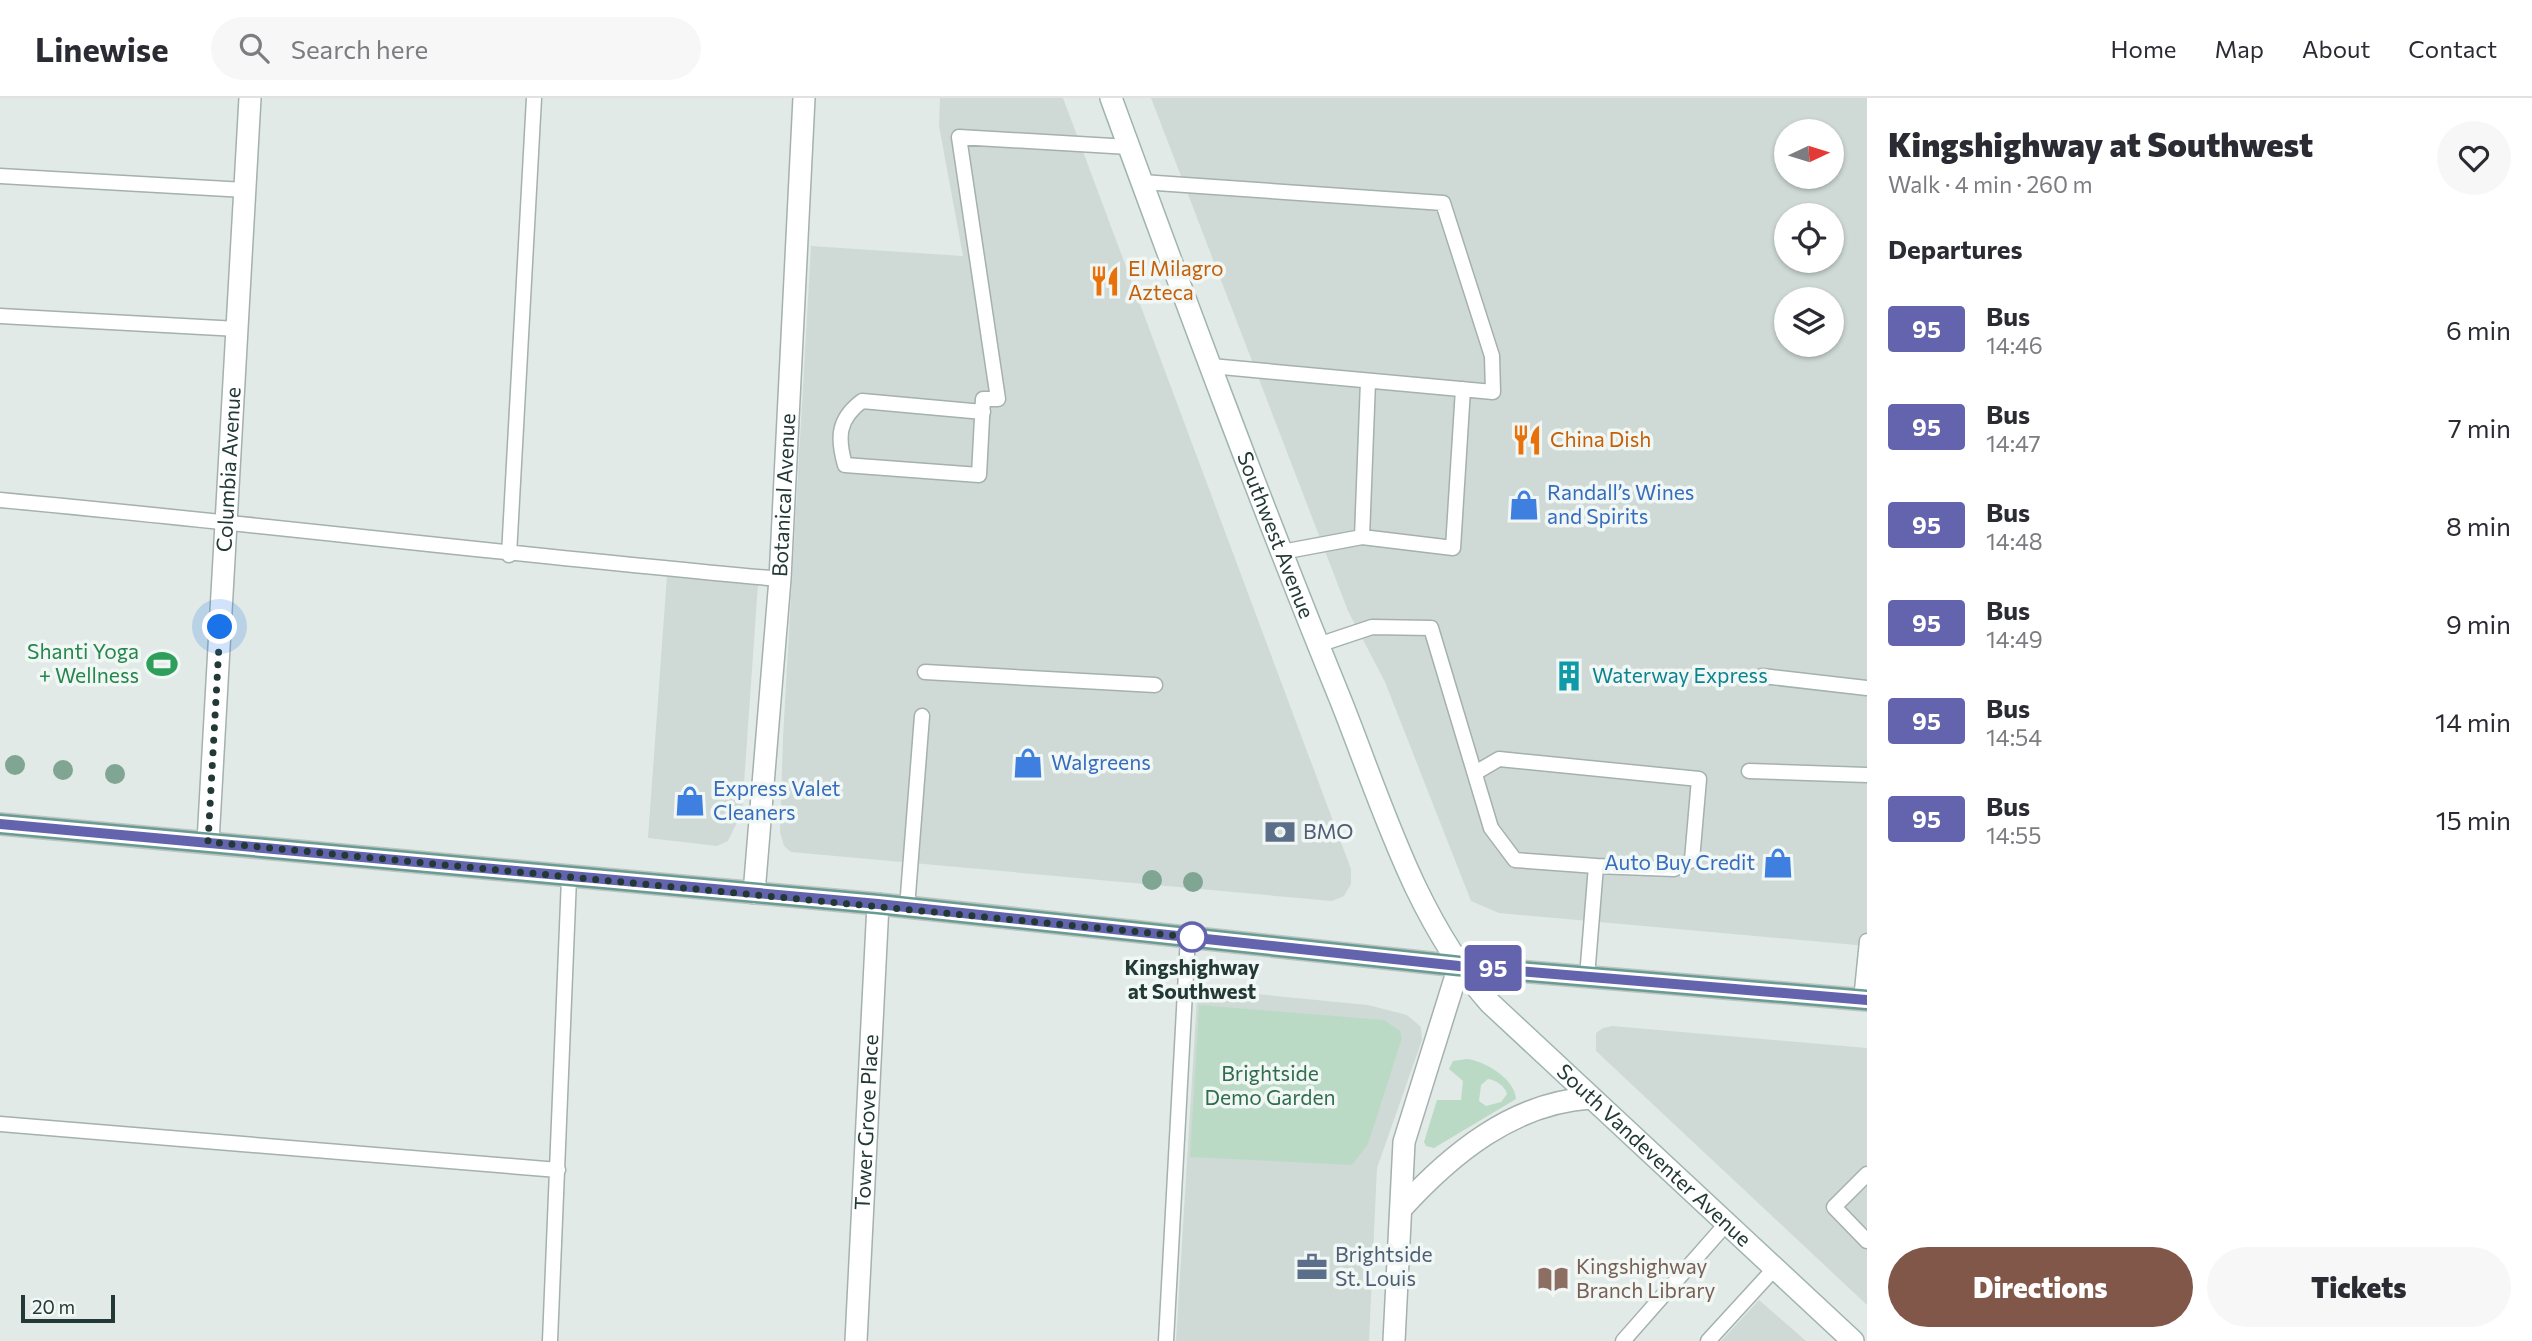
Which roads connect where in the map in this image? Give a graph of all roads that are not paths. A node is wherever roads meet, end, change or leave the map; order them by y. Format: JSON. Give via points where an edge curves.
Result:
{"nodes":[{"id":1,"x":250,"y":98,"type":"edge"},
{"id":2,"x":534,"y":98,"type":"edge"},
{"id":3,"x":804,"y":98,"type":"edge"},
{"id":4,"x":1111,"y":98,"type":"edge"},
{"id":5,"x":1129,"y":147,"type":"junction"},
{"id":6,"x":0,"y":176,"type":"edge"},
{"id":7,"x":1142,"y":182,"type":"junction"},
{"id":8,"x":245,"y":190,"type":"junction"},
{"id":9,"x":0,"y":316,"type":"edge"},
{"id":10,"x":237,"y":329,"type":"junction"},
{"id":11,"x":1211,"y":366,"type":"junction"},
{"id":12,"x":1368,"y":381,"type":"junction"},
{"id":13,"x":1463,"y":389,"type":"junction"},
{"id":14,"x":982,"y":412,"type":"junction"},
{"id":15,"x":0,"y":500,"type":"edge"},
{"id":16,"x":226,"y":521,"type":"junction"},
{"id":17,"x":1362,"y":537,"type":"junction"},
{"id":18,"x":1282,"y":552,"type":"junction"},
{"id":19,"x":509,"y":555,"type":"junction"},
{"id":20,"x":780,"y":579,"type":"junction"},
{"id":21,"x":1318,"y":645,"type":"junction"},
{"id":22,"x":925,"y":672,"type":"dead end"},
{"id":23,"x":1762,"y":676,"type":"dead end"},
{"id":24,"x":1155,"y":685,"type":"dead end"},
{"id":25,"x":1867,"y":688,"type":"edge"},
{"id":26,"x":922,"y":716,"type":"dead end"},
{"id":27,"x":1749,"y":771,"type":"dead end"},
{"id":28,"x":1475,"y":774,"type":"junction"},
{"id":29,"x":1867,"y":775,"type":"edge"},
{"id":30,"x":0,"y":824,"type":"edge"},
{"id":31,"x":208,"y":842,"type":"junction"},
{"id":32,"x":1596,"y":866,"type":"junction"},
{"id":33,"x":569,"y":878,"type":"junction"},
{"id":34,"x":754,"y":893,"type":"junction"},
{"id":35,"x":878,"y":904,"type":"junction"},
{"id":36,"x":907,"y":908,"type":"junction"},
{"id":37,"x":1188,"y":936,"type":"junction"},
{"id":38,"x":1867,"y":941,"type":"edge"},
{"id":39,"x":1459,"y":966,"type":"junction"},
{"id":40,"x":1587,"y":977,"type":"junction"},
{"id":41,"x":1864,"y":1000,"type":"edge"},
{"id":42,"x":1590,"y":1098,"type":"junction"},
{"id":43,"x":0,"y":1124,"type":"edge"},
{"id":44,"x":558,"y":1170,"type":"junction"},
{"id":45,"x":1867,"y":1174,"type":"edge"},
{"id":46,"x":1401,"y":1209,"type":"junction"},
{"id":47,"x":1726,"y":1224,"type":"junction"},
{"id":48,"x":1867,"y":1241,"type":"edge"},
{"id":49,"x":1774,"y":1269,"type":"junction"},
{"id":50,"x":551,"y":1341,"type":"edge"},
{"id":51,"x":856,"y":1341,"type":"edge"},
{"id":52,"x":1166,"y":1341,"type":"edge"},
{"id":53,"x":1394,"y":1341,"type":"edge"},
{"id":54,"x":1623,"y":1341,"type":"edge"},
{"id":55,"x":1708,"y":1341,"type":"edge"},
{"id":56,"x":1853,"y":1341,"type":"edge"}],
"edges":[{"from":1,"to":8,"type":"street","name":"Columbia Avenue"},
{"from":2,"to":19,"type":"lane"},
{"from":3,"to":20,"type":"street","name":"Botanical Avenue"},
{"from":4,"to":5,"type":"street","name":"Southwest Avenue"},
{"from":5,"to":7,"type":"street","name":"Southwest Avenue"},
{"from":5,"to":14,"type":"lane","via":[[959,137],[998,399],[983,399]]},
{"from":6,"to":8,"type":"lane"},
{"from":7,"to":11,"type":"street","name":"Southwest Avenue"},
{"from":7,"to":13,"type":"lane","via":[[1443,203],[1492,356],[1493,392]]},
{"from":8,"to":10,"type":"street","name":"Columbia Avenue"},
{"from":9,"to":10,"type":"lane"},
{"from":10,"to":16,"type":"street","name":"Columbia Avenue"},
{"from":11,"to":12,"type":"lane"},
{"from":11,"to":18,"type":"street","name":"Southwest Avenue"},
{"from":12,"to":13,"type":"lane"},
{"from":12,"to":17,"type":"lane"},
{"from":13,"to":17,"type":"lane","via":[[1453,548]]},
{"from":14,"to":14,"type":"lane","via":[[979,475],[845,464],[839,428],[862,401]]},
{"from":15,"to":16,"type":"lane"},
{"from":16,"to":19,"type":"lane"},
{"from":16,"to":31,"type":"street","name":"Columbia Avenue"},
{"from":17,"to":18,"type":"lane"},
{"from":18,"to":21,"type":"street","name":"Southwest Avenue"},
{"from":19,"to":20,"type":"lane"},
{"from":20,"to":34,"type":"street","name":"Botanical Avenue"},
{"from":21,"to":28,"type":"lane","via":[[1372,627],[1431,628]]},
{"from":21,"to":39,"type":"street","name":"Southwest Avenue","via":[[1412,880]]},
{"from":22,"to":24,"type":"lane"},
{"from":23,"to":25,"type":"lane"},
{"from":26,"to":36,"type":"lane"},
{"from":27,"to":29,"type":"lane"},
{"from":28,"to":32,"type":"lane","via":[[1491,828],[1515,860]]},
{"from":28,"to":32,"type":"lane","via":[[1499,759],[1699,779],[1692,860],[1674,869]]},
{"from":30,"to":31,"type":"main road"},
{"from":31,"to":33,"type":"main road"},
{"from":32,"to":40,"type":"lane"},
{"from":33,"to":34,"type":"main road"},
{"from":33,"to":44,"type":"lane"},
{"from":34,"to":35,"type":"main road"},
{"from":35,"to":36,"type":"main road"},
{"from":35,"to":51,"type":"street","name":"Tower Grove Place"},
{"from":36,"to":37,"type":"main road"},
{"from":37,"to":39,"type":"main road"},
{"from":37,"to":52,"type":"lane"},
{"from":38,"to":41,"type":"lane"},
{"from":39,"to":40,"type":"main road"},
{"from":39,"to":42,"type":"street","name":"South Vandeventer Avenue","via":[[1490,1003]]},
{"from":39,"to":46,"type":"street","via":[[1404,1142]]},
{"from":40,"to":41,"type":"main road"},
{"from":42,"to":46,"type":"street","via":[[1531,1110],[1502,1123],[1438,1172]]},
{"from":42,"to":47,"type":"street","name":"South Vandeventer Avenue"},
{"from":43,"to":44,"type":"lane"},
{"from":44,"to":50,"type":"lane"},
{"from":45,"to":48,"type":"lane","via":[[1834,1207]]},
{"from":46,"to":53,"type":"street"},
{"from":47,"to":49,"type":"street","name":"South Vandeventer Avenue"},
{"from":47,"to":54,"type":"lane"},
{"from":49,"to":55,"type":"lane"},
{"from":49,"to":56,"type":"street","name":"South Vandeventer Avenue"}]}
